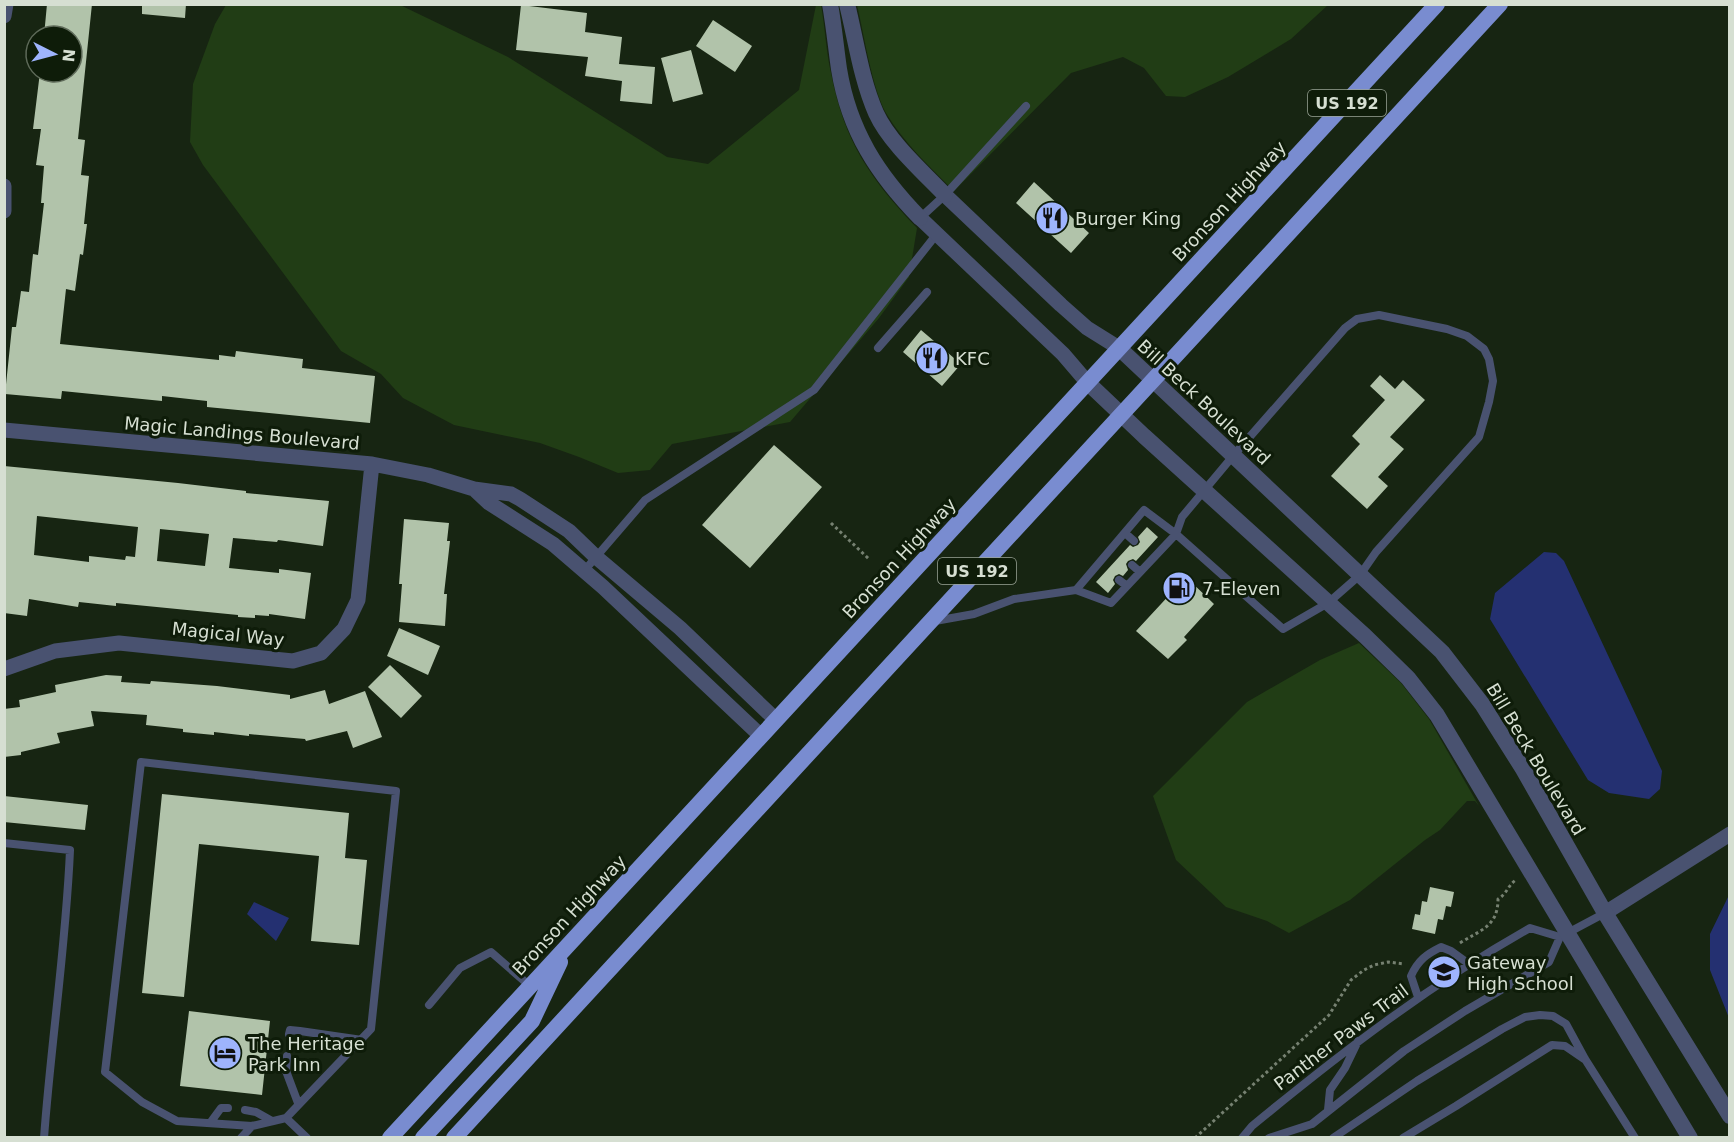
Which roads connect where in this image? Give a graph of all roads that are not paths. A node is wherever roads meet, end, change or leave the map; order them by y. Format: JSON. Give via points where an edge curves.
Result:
{"nodes":[{"id":1,"x":6,"y":4,"type":"edge"},
{"id":2,"x":830,"y":4,"type":"edge"},
{"id":3,"x":847,"y":4,"type":"edge"},
{"id":4,"x":1437,"y":4,"type":"edge"},
{"id":5,"x":1500,"y":4,"type":"edge"},
{"id":6,"x":4,"y":16,"type":"edge"},
{"id":7,"x":1026,"y":106,"type":"dead end"},
{"id":8,"x":4,"y":186,"type":"edge"},
{"id":9,"x":945,"y":195,"type":"junction"},
{"id":10,"x":4,"y":211,"type":"edge"},
{"id":11,"x":920,"y":218,"type":"junction"},
{"id":12,"x":936,"y":235,"type":"junction"},
{"id":13,"x":927,"y":292,"type":"dead end"},
{"id":14,"x":878,"y":348,"type":"dead end"},
{"id":15,"x":1119,"y":348,"type":"junction"},
{"id":16,"x":1152,"y":380,"type":"junction"},
{"id":17,"x":1087,"y":382,"type":"junction"},
{"id":18,"x":1120,"y":414,"type":"junction"},
{"id":19,"x":4,"y":430,"type":"edge"},
{"id":20,"x":1233,"y":456,"type":"junction"},
{"id":21,"x":372,"y":464,"type":"junction"},
{"id":22,"x":474,"y":489,"type":"junction"},
{"id":23,"x":1205,"y":491,"type":"junction"},
{"id":24,"x":1125,"y":533,"type":"junction"},
{"id":25,"x":1176,"y":534,"type":"junction"},
{"id":26,"x":1134,"y":541,"type":"dead end"},
{"id":27,"x":1113,"y":548,"type":"junction"},
{"id":28,"x":1145,"y":552,"type":"dead end"},
{"id":29,"x":1121,"y":555,"type":"dead end"},
{"id":30,"x":596,"y":556,"type":"junction"},
{"id":31,"x":1152,"y":558,"type":"junction"},
{"id":32,"x":1100,"y":563,"type":"junction"},
{"id":33,"x":1132,"y":565,"type":"dead end"},
{"id":34,"x":1108,"y":569,"type":"dead end"},
{"id":35,"x":584,"y":571,"type":"junction"},
{"id":36,"x":1140,"y":572,"type":"junction"},
{"id":37,"x":1360,"y":575,"type":"junction"},
{"id":38,"x":1119,"y":580,"type":"dead end"},
{"id":39,"x":1127,"y":586,"type":"junction"},
{"id":40,"x":1076,"y":590,"type":"junction"},
{"id":41,"x":1328,"y":603,"type":"junction"},
{"id":42,"x":931,"y":622,"type":"junction"},
{"id":43,"x":4,"y":669,"type":"edge"},
{"id":44,"x":776,"y":720,"type":"junction"},
{"id":45,"x":761,"y":736,"type":"junction"},
{"id":46,"x":1730,"y":834,"type":"edge"},
{"id":47,"x":4,"y":843,"type":"edge"},
{"id":48,"x":1605,"y":913,"type":"junction"},
{"id":49,"x":1563,"y":935,"type":"junction"},
{"id":50,"x":566,"y":947,"type":"junction"},
{"id":51,"x":1469,"y":964,"type":"junction"},
{"id":52,"x":530,"y":986,"type":"junction"},
{"id":53,"x":1418,"y":997,"type":"junction"},
{"id":54,"x":429,"y":1005,"type":"dead end"},
{"id":55,"x":289,"y":1034,"type":"dead end"},
{"id":56,"x":362,"y":1040,"type":"junction"},
{"id":57,"x":1358,"y":1040,"type":"junction"},
{"id":58,"x":287,"y":1056,"type":"dead end"},
{"id":59,"x":1586,"y":1059,"type":"junction"},
{"id":60,"x":298,"y":1103,"type":"junction"},
{"id":61,"x":228,"y":1108,"type":"dead end"},
{"id":62,"x":245,"y":1110,"type":"dead end"},
{"id":63,"x":1328,"y":1110,"type":"junction"},
{"id":64,"x":1730,"y":1116,"type":"edge"},
{"id":65,"x":286,"y":1118,"type":"junction"},
{"id":66,"x":272,"y":1121,"type":"junction"},
{"id":67,"x":210,"y":1123,"type":"junction"},
{"id":68,"x":252,"y":1126,"type":"junction"},
{"id":69,"x":44,"y":1137,"type":"edge"},
{"id":70,"x":241,"y":1137,"type":"edge"},
{"id":71,"x":307,"y":1137,"type":"edge"},
{"id":72,"x":390,"y":1137,"type":"edge"},
{"id":73,"x":423,"y":1137,"type":"edge"},
{"id":74,"x":454,"y":1137,"type":"edge"},
{"id":75,"x":1242,"y":1137,"type":"edge"},
{"id":76,"x":1269,"y":1137,"type":"edge"},
{"id":77,"x":1333,"y":1137,"type":"edge"},
{"id":78,"x":1403,"y":1137,"type":"edge"},
{"id":79,"x":1635,"y":1137,"type":"edge"},
{"id":80,"x":1690,"y":1137,"type":"edge"}],
"edges":[{"from":1,"to":6,"type":"street"},
{"from":2,"to":11,"type":"street","via":[[839,70],[857,134],[889,185]]},
{"from":3,"to":9,"type":"street","via":[[877,114],[904,154]]},
{"from":4,"to":15,"type":"highway","name":"Bronson Highway","number":"US 192"},
{"from":5,"to":16,"type":"highway","number":"US 192"},
{"from":7,"to":9,"type":"lane"},
{"from":8,"to":10,"type":"street"},
{"from":9,"to":11,"type":"lane"},
{"from":9,"to":15,"type":"street","via":[[1087,328]]},
{"from":11,"to":12,"type":"street"},
{"from":12,"to":17,"type":"street","via":[[1063,354]]},
{"from":12,"to":30,"type":"lane","via":[[814,390],[645,500]]},
{"from":13,"to":14,"type":"lane"},
{"from":15,"to":16,"type":"street","name":"Bill Beck Boulevard"},
{"from":15,"to":17,"type":"highway","name":"Bronson Highway","number":"US 192"},
{"from":16,"to":18,"type":"highway","number":"US 192"},
{"from":16,"to":20,"type":"street","name":"Bill Beck Boulevard"},
{"from":17,"to":18,"type":"street"},
{"from":17,"to":44,"type":"highway","name":"Bronson Highway","number":"US 192"},
{"from":18,"to":23,"type":"street"},
{"from":18,"to":42,"type":"highway","number":"US 192"},
{"from":19,"to":21,"type":"street","name":"Magic Landings Boulevard"},
{"from":20,"to":23,"type":"lane"},
{"from":20,"to":37,"type":"street","name":"Bill Beck Boulevard"},
{"from":20,"to":37,"type":"lane","via":[[1357,319],[1379,315],[1447,329],[1467,336],[1484,349],[1493,381],[1479,438],[1376,552]]},
{"from":21,"to":22,"type":"street","name":"Magic Landings Boulevard","via":[[428,474]]},
{"from":21,"to":43,"type":"street","name":"Magical Way","via":[[358,600],[344,629],[321,653],[293,661],[119,643],[55,651]]},
{"from":22,"to":30,"type":"street","name":"Magic Landings Boulevard","via":[[511,494],[569,531]]},
{"from":22,"to":35,"type":"street","name":"Magic Landings Boulevard","via":[[553,544]]},
{"from":23,"to":25,"type":"lane","via":[[1182,517]]},
{"from":23,"to":41,"type":"street"},
{"from":24,"to":25,"type":"lane","via":[[1144,510]]},
{"from":24,"to":26,"type":"lane"},
{"from":24,"to":27,"type":"lane"},
{"from":25,"to":31,"type":"lane"},
{"from":25,"to":41,"type":"lane","via":[[1283,629]]},
{"from":27,"to":29,"type":"lane"},
{"from":27,"to":32,"type":"lane"},
{"from":28,"to":31,"type":"lane"},
{"from":30,"to":35,"type":"lane"},
{"from":30,"to":44,"type":"street","name":"Magic Landings Boulevard","via":[[680,628]]},
{"from":31,"to":36,"type":"lane"},
{"from":32,"to":34,"type":"lane"},
{"from":32,"to":40,"type":"lane"},
{"from":33,"to":36,"type":"lane"},
{"from":35,"to":45,"type":"street","name":"Magic Landings Boulevard"},
{"from":36,"to":39,"type":"lane"},
{"from":37,"to":41,"type":"lane"},
{"from":37,"to":48,"type":"street","name":"Bill Beck Boulevard","via":[[1442,652],[1482,704]]},
{"from":38,"to":39,"type":"lane"},
{"from":39,"to":40,"type":"lane","via":[[1111,603]]},
{"from":40,"to":42,"type":"lane","via":[[1014,598],[974,614]]},
{"from":41,"to":49,"type":"street","via":[[1408,678],[1437,715]]},
{"from":42,"to":74,"type":"highway","number":"US 192"},
{"from":44,"to":45,"type":"highway","name":"Bronson Highway","number":"US 192"},
{"from":45,"to":50,"type":"highway","name":"Bronson Highway","number":"US 192"},
{"from":46,"to":48,"type":"street"},
{"from":47,"to":69,"type":"lane","via":[[70,850]]},
{"from":48,"to":49,"type":"lane"},
{"from":48,"to":64,"type":"street","name":"Bill Beck Boulevard"},
{"from":49,"to":51,"type":"lane","name":"Panther Paws Trail","via":[[1530,928]]},
{"from":49,"to":63,"type":"lane","via":[[1549,962],[1404,1051]]},
{"from":49,"to":80,"type":"street"},
{"from":50,"to":52,"type":"highway","name":"Bronson Highway","number":"US 192"},
{"from":50,"to":73,"type":"highway","via":[[532,1021]]},
{"from":51,"to":53,"type":"lane","name":"Panther Paws Trail"},
{"from":51,"to":53,"type":"lane","via":[[1441,947],[1425,955],[1411,976]]},
{"from":52,"to":54,"type":"lane","via":[[491,952],[460,968]]},
{"from":52,"to":72,"type":"highway","name":"Bronson Highway","number":"US 192"},
{"from":53,"to":57,"type":"lane","name":"Panther Paws Trail"},
{"from":55,"to":56,"type":"lane","via":[[290,1030]]},
{"from":56,"to":60,"type":"lane"},
{"from":56,"to":67,"type":"lane","via":[[371,1029],[396,791],[141,762],[105,1072],[142,1102],[177,1121]]},
{"from":57,"to":63,"type":"lane","via":[[1330,1090]]},
{"from":57,"to":75,"type":"lane","name":"Panther Paws Trail"},
{"from":58,"to":60,"type":"lane","via":[[286,1071]]},
{"from":59,"to":77,"type":"lane","via":[[1566,1024],[1553,1016],[1526,1017],[1417,1081]]},
{"from":59,"to":78,"type":"lane","via":[[1566,1046],[1552,1045]]},
{"from":59,"to":79,"type":"lane"},
{"from":60,"to":65,"type":"lane"},
{"from":61,"to":67,"type":"lane","via":[[220,1108]]},
{"from":62,"to":66,"type":"lane"},
{"from":63,"to":76,"type":"lane","via":[[1312,1124]]},
{"from":65,"to":66,"type":"lane"},
{"from":65,"to":71,"type":"lane"},
{"from":66,"to":68,"type":"lane"},
{"from":67,"to":68,"type":"lane"},
{"from":68,"to":70,"type":"lane"}]}
